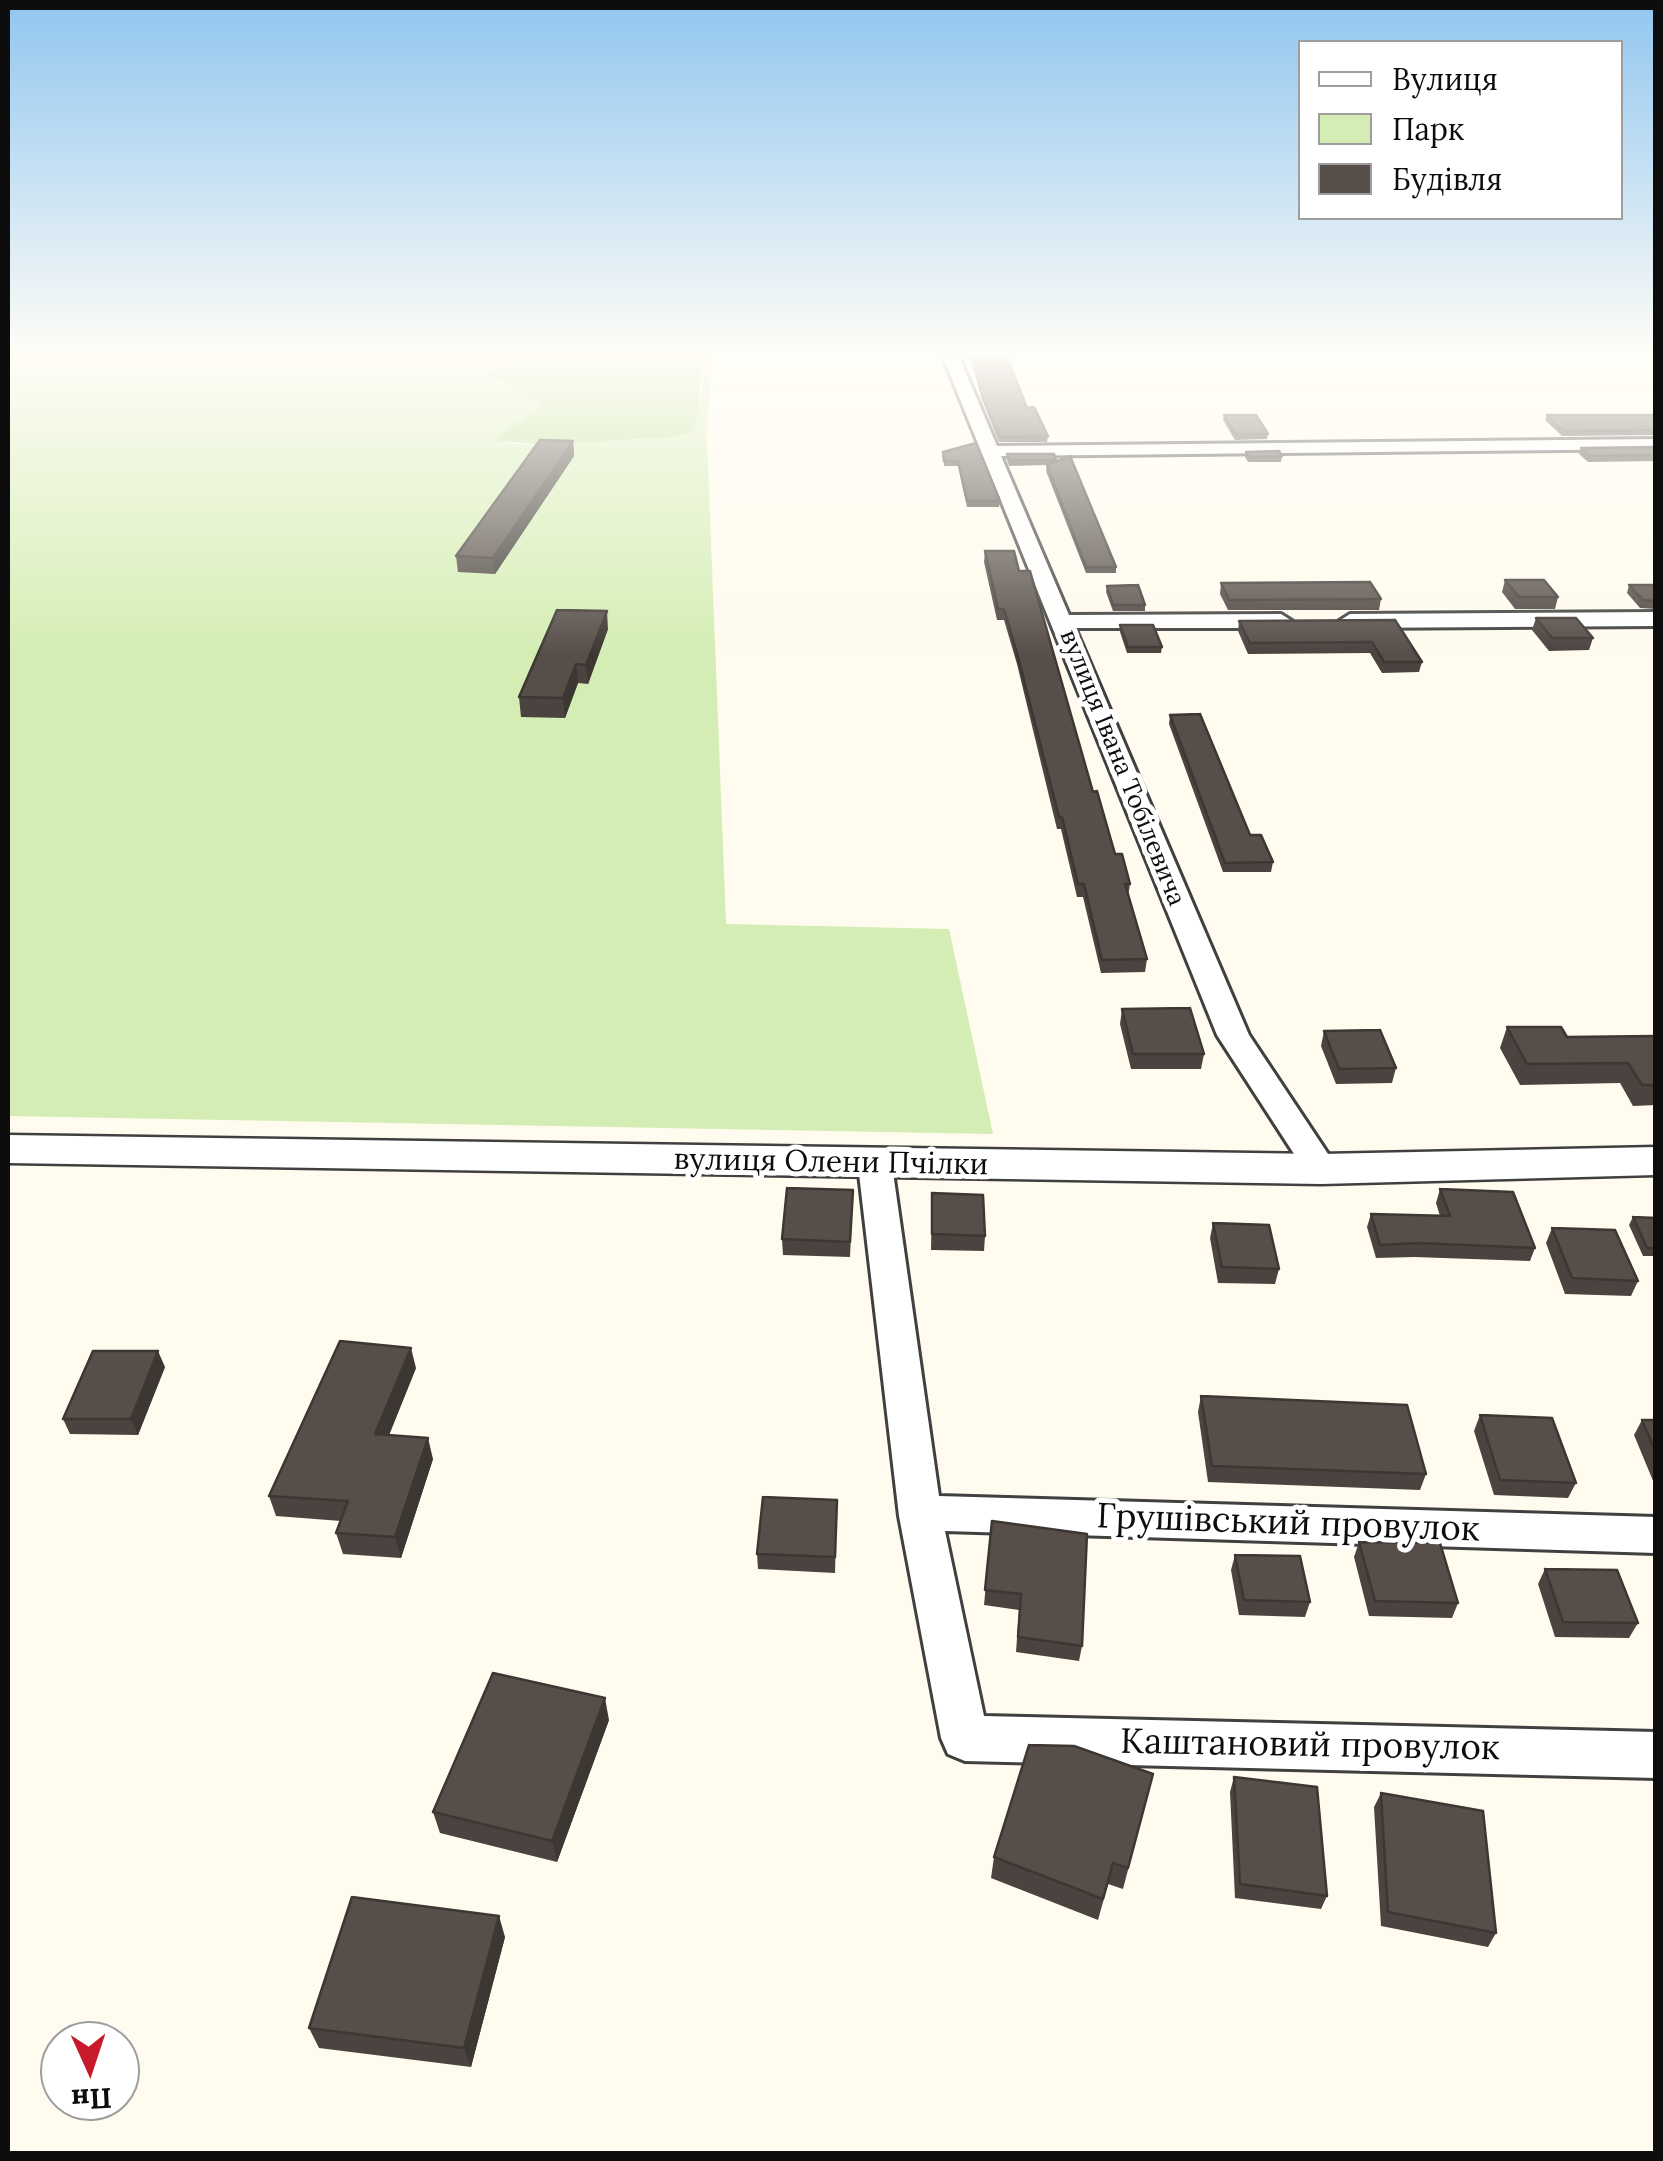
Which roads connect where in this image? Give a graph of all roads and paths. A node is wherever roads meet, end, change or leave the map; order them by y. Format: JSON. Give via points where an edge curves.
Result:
{"nodes":[{"id":1,"x":991,"y":453,"type":"edge"},
{"id":2,"x":1656,"y":619,"type":"edge"},
{"id":3,"x":1062,"y":622,"type":"junction"},
{"id":4,"x":8,"y":1149,"type":"edge"},
{"id":5,"x":1656,"y":1162,"type":"edge"},
{"id":6,"x":876,"y":1165,"type":"junction"},
{"id":7,"x":1321,"y":1169,"type":"junction"},
{"id":8,"x":920,"y":1516,"type":"junction"},
{"id":9,"x":1656,"y":1535,"type":"edge"},
{"id":10,"x":1656,"y":1755,"type":"edge"}],
"edges":[{"from":1,"to":3,"type":"street","name":"вулиця Івана Тобілевича"},
{"from":2,"to":3,"type":"street"},
{"from":3,"to":7,"type":"street","name":"вулиця Івана Тобілевича","via":[[1233,1036]]},
{"from":4,"to":6,"type":"street","name":"вулиця Олени Пчілки"},
{"from":5,"to":7,"type":"street","name":"вулиця Олени Пчілки"},
{"from":6,"to":7,"type":"street","name":"вулиця Олени Пчілки"},
{"from":6,"to":8,"type":"street"},
{"from":8,"to":9,"type":"street","name":"Грушівський провулок"},
{"from":8,"to":10,"type":"street","name":"Каштановий провулок","via":[[966,1738]]}]}
